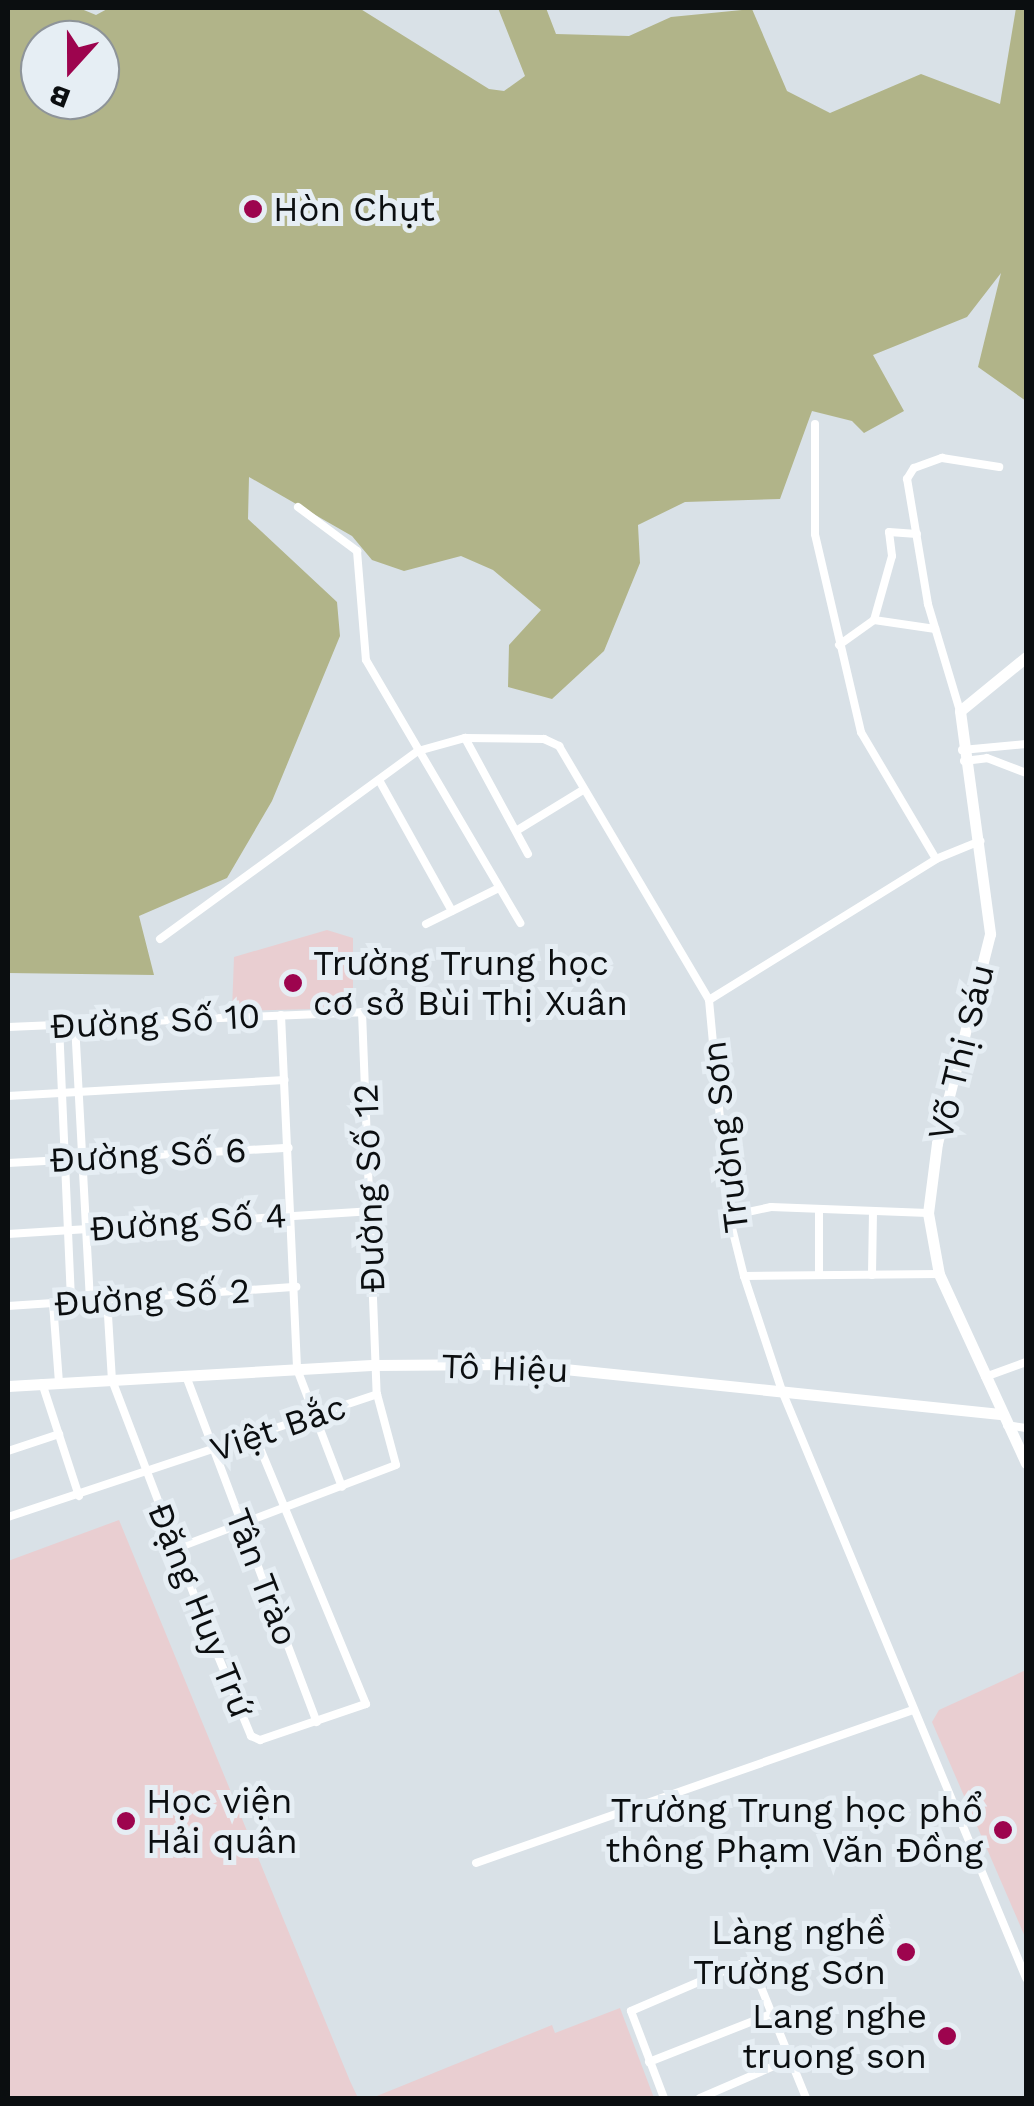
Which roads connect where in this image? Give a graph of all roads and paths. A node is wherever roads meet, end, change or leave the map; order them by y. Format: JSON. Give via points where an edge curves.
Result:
{"nodes":[{"id":1,"x":815,"y":424,"type":"dead end"},
{"id":2,"x":999,"y":467,"type":"dead end"},
{"id":3,"x":298,"y":507,"type":"dead end"},
{"id":4,"x":917,"y":534,"type":"junction"},
{"id":5,"x":874,"y":620,"type":"junction"},
{"id":6,"x":935,"y":629,"type":"junction"},
{"id":7,"x":839,"y":645,"type":"junction"},
{"id":8,"x":1026,"y":658,"type":"edge"},
{"id":9,"x":960,"y":711,"type":"junction"},
{"id":10,"x":465,"y":738,"type":"junction"},
{"id":11,"x":1026,"y":744,"type":"edge"},
{"id":12,"x":418,"y":751,"type":"junction"},
{"id":13,"x":963,"y":755,"type":"junction"},
{"id":14,"x":1026,"y":773,"type":"edge"},
{"id":15,"x":378,"y":780,"type":"junction"},
{"id":16,"x":583,"y":790,"type":"junction"},
{"id":17,"x":516,"y":832,"type":"junction"},
{"id":18,"x":980,"y":841,"type":"junction"},
{"id":19,"x":528,"y":854,"type":"dead end"},
{"id":20,"x":936,"y":859,"type":"junction"},
{"id":21,"x":499,"y":888,"type":"junction"},
{"id":22,"x":452,"y":911,"type":"junction"},
{"id":23,"x":520,"y":923,"type":"dead end"},
{"id":24,"x":426,"y":924,"type":"dead end"},
{"id":25,"x":160,"y":939,"type":"dead end"},
{"id":26,"x":709,"y":1000,"type":"junction"},
{"id":27,"x":362,"y":1012,"type":"joint"},
{"id":28,"x":282,"y":1015,"type":"junction"},
{"id":29,"x":76,"y":1024,"type":"junction"},
{"id":30,"x":59,"y":1025,"type":"junction"},
{"id":31,"x":8,"y":1027,"type":"edge"},
{"id":32,"x":285,"y":1080,"type":"junction"},
{"id":33,"x":79,"y":1092,"type":"junction"},
{"id":34,"x":62,"y":1093,"type":"junction"},
{"id":35,"x":8,"y":1096,"type":"edge"},
{"id":36,"x":289,"y":1148,"type":"junction"},
{"id":37,"x":83,"y":1159,"type":"junction"},
{"id":38,"x":65,"y":1160,"type":"junction"},
{"id":39,"x":8,"y":1163,"type":"edge"},
{"id":40,"x":819,"y":1209,"type":"junction"},
{"id":41,"x":370,"y":1211,"type":"junction"},
{"id":42,"x":873,"y":1211,"type":"junction"},
{"id":43,"x":928,"y":1213,"type":"junction"},
{"id":44,"x":292,"y":1216,"type":"junction"},
{"id":45,"x":729,"y":1216,"type":"junction"},
{"id":46,"x":86,"y":1229,"type":"junction"},
{"id":47,"x":68,"y":1230,"type":"junction"},
{"id":48,"x":8,"y":1234,"type":"edge"},
{"id":49,"x":939,"y":1274,"type":"junction"},
{"id":50,"x":820,"y":1275,"type":"junction"},
{"id":51,"x":872,"y":1275,"type":"junction"},
{"id":52,"x":744,"y":1276,"type":"junction"},
{"id":53,"x":296,"y":1288,"type":"junction"},
{"id":54,"x":90,"y":1300,"type":"junction"},
{"id":55,"x":106,"y":1300,"type":"junction"},
{"id":56,"x":71,"y":1302,"type":"junction"},
{"id":57,"x":54,"y":1303,"type":"junction"},
{"id":58,"x":8,"y":1306,"type":"edge"},
{"id":59,"x":1026,"y":1362,"type":"edge"},
{"id":60,"x":375,"y":1365,"type":"junction"},
{"id":61,"x":298,"y":1370,"type":"junction"},
{"id":62,"x":186,"y":1376,"type":"junction"},
{"id":63,"x":985,"y":1377,"type":"junction"},
{"id":64,"x":112,"y":1380,"type":"junction"},
{"id":65,"x":59,"y":1382,"type":"junction"},
{"id":66,"x":42,"y":1384,"type":"junction"},
{"id":67,"x":8,"y":1386,"type":"edge"},
{"id":68,"x":782,"y":1392,"type":"junction"},
{"id":69,"x":377,"y":1394,"type":"junction"},
{"id":70,"x":316,"y":1417,"type":"junction"},
{"id":71,"x":1004,"y":1419,"type":"junction"},
{"id":72,"x":1026,"y":1428,"type":"edge"},
{"id":73,"x":59,"y":1434,"type":"junction"},
{"id":74,"x":256,"y":1438,"type":"junction"},
{"id":75,"x":8,"y":1451,"type":"edge"},
{"id":76,"x":214,"y":1451,"type":"junction"},
{"id":77,"x":1026,"y":1463,"type":"edge"},
{"id":78,"x":146,"y":1472,"type":"junction"},
{"id":79,"x":342,"y":1487,"type":"junction"},
{"id":80,"x":79,"y":1496,"type":"junction"},
{"id":81,"x":284,"y":1508,"type":"junction"},
{"id":82,"x":8,"y":1518,"type":"edge"},
{"id":83,"x":242,"y":1524,"type":"junction"},
{"id":84,"x":178,"y":1548,"type":"junction"},
{"id":85,"x":911,"y":1711,"type":"junction"},
{"id":86,"x":317,"y":1722,"type":"junction"},
{"id":87,"x":476,"y":1863,"type":"dead end"},
{"id":88,"x":1026,"y":1978,"type":"edge"},
{"id":89,"x":771,"y":2014,"type":"junction"},
{"id":90,"x":790,"y":2058,"type":"junction"},
{"id":91,"x":649,"y":2062,"type":"junction"},
{"id":92,"x":712,"y":2096,"type":"edge"},
{"id":93,"x":664,"y":2098,"type":"edge"},
{"id":94,"x":700,"y":2098,"type":"edge"},
{"id":95,"x":806,"y":2098,"type":"edge"}],
"edges":[{"from":1,"to":7,"type":"street","via":[[815,534]]},
{"from":2,"to":4,"type":"street","via":[[956,456],[914,468],[908,492]]},
{"from":3,"to":12,"type":"street","via":[[357,551],[363,650]]},
{"from":4,"to":5,"type":"street","via":[[890,532],[892,556]]},
{"from":4,"to":6,"type":"street"},
{"from":5,"to":6,"type":"street"},
{"from":5,"to":7,"type":"street"},
{"from":6,"to":9,"type":"street"},
{"from":7,"to":20,"type":"street","via":[[867,746]]},
{"from":8,"to":9,"type":"street"},
{"from":9,"to":13,"type":"street","name":"Võ Thị Sáu"},
{"from":10,"to":12,"type":"street","name":"Trường Sơn"},
{"from":10,"to":16,"type":"street","name":"Trường Sơn","via":[[549,740]]},
{"from":10,"to":17,"type":"street"},
{"from":11,"to":13,"type":"street"},
{"from":12,"to":15,"type":"street","name":"Trường Sơn"},
{"from":12,"to":21,"type":"street"},
{"from":13,"to":14,"type":"street"},
{"from":13,"to":18,"type":"street","name":"Võ Thị Sáu"},
{"from":15,"to":22,"type":"street"},
{"from":15,"to":25,"type":"street","name":"Trường Sơn"},
{"from":16,"to":17,"type":"street"},
{"from":16,"to":26,"type":"street","name":"Trường Sơn"},
{"from":17,"to":19,"type":"street"},
{"from":18,"to":20,"type":"street"},
{"from":18,"to":43,"type":"street","name":"Võ Thị Sáu","via":[[990,934],[937,1143]]},
{"from":20,"to":26,"type":"street"},
{"from":21,"to":22,"type":"street"},
{"from":21,"to":23,"type":"street"},
{"from":22,"to":24,"type":"street"},
{"from":26,"to":45,"type":"street","name":"Trường Sơn"},
{"from":27,"to":28,"type":"street","name":"Đường Số 10"},
{"from":27,"to":41,"type":"street","name":"Đường Số 12"},
{"from":28,"to":29,"type":"street","name":"Đường Số 10"},
{"from":28,"to":32,"type":"street"},
{"from":29,"to":30,"type":"street","name":"Đường Số 10"},
{"from":29,"to":33,"type":"street"},
{"from":30,"to":31,"type":"street","name":"Đường Số 10"},
{"from":30,"to":34,"type":"street"},
{"from":32,"to":33,"type":"street"},
{"from":32,"to":36,"type":"street"},
{"from":33,"to":34,"type":"street"},
{"from":33,"to":37,"type":"street"},
{"from":34,"to":35,"type":"street"},
{"from":34,"to":38,"type":"street"},
{"from":36,"to":37,"type":"street","name":"Đường Số 6"},
{"from":36,"to":44,"type":"street"},
{"from":37,"to":38,"type":"street","name":"Đường Số 6"},
{"from":37,"to":46,"type":"street"},
{"from":38,"to":39,"type":"street","name":"Đường Số 6"},
{"from":38,"to":47,"type":"street"},
{"from":40,"to":42,"type":"street"},
{"from":40,"to":45,"type":"street","via":[[771,1207]]},
{"from":40,"to":50,"type":"street"},
{"from":41,"to":44,"type":"street","name":"Đường Số 4"},
{"from":41,"to":60,"type":"street","name":"Đường Số 12"},
{"from":42,"to":43,"type":"street"},
{"from":42,"to":51,"type":"street"},
{"from":43,"to":49,"type":"street","name":"Võ Thị Sáu"},
{"from":44,"to":46,"type":"street","name":"Đường Số 4"},
{"from":44,"to":53,"type":"street"},
{"from":45,"to":52,"type":"street","name":"Trường Sơn"},
{"from":46,"to":47,"type":"street","name":"Đường Số 4"},
{"from":46,"to":54,"type":"street"},
{"from":47,"to":48,"type":"street","name":"Đường Số 4"},
{"from":47,"to":56,"type":"street"},
{"from":49,"to":51,"type":"street"},
{"from":49,"to":63,"type":"street","name":"Võ Thị Sáu"},
{"from":50,"to":51,"type":"street"},
{"from":50,"to":52,"type":"street"},
{"from":52,"to":68,"type":"street","name":"Trường Sơn"},
{"from":53,"to":55,"type":"street","name":"Đường Số 2"},
{"from":53,"to":61,"type":"street"},
{"from":54,"to":55,"type":"street","name":"Đường Số 2"},
{"from":54,"to":56,"type":"street","name":"Đường Số 2"},
{"from":55,"to":64,"type":"street","name":"Đặng Huy Trứ"},
{"from":56,"to":57,"type":"street","name":"Đường Số 2"},
{"from":57,"to":58,"type":"street","name":"Đường Số 2"},
{"from":57,"to":65,"type":"street"},
{"from":59,"to":63,"type":"street"},
{"from":60,"to":61,"type":"street","name":"Tô Hiệu"},
{"from":60,"to":68,"type":"street","name":"Tô Hiệu","via":[[516,1364]]},
{"from":60,"to":69,"type":"street","name":"Đường Số 12"},
{"from":61,"to":62,"type":"street","name":"Tô Hiệu"},
{"from":61,"to":70,"type":"street"},
{"from":62,"to":64,"type":"street","name":"Tô Hiệu"},
{"from":62,"to":76,"type":"street","name":"Tân Trào"},
{"from":63,"to":71,"type":"street","name":"Võ Thị Sáu"},
{"from":64,"to":65,"type":"street","name":"Tô Hiệu"},
{"from":64,"to":78,"type":"street","name":"Đặng Huy Trứ"},
{"from":65,"to":66,"type":"street","name":"Tô Hiệu"},
{"from":66,"to":67,"type":"street","name":"Tô Hiệu"},
{"from":66,"to":73,"type":"street"},
{"from":68,"to":71,"type":"street","name":"Tô Hiệu"},
{"from":68,"to":85,"type":"street","name":"Trường Sơn"},
{"from":69,"to":70,"type":"street","name":"Việt Bắc"},
{"from":69,"to":79,"type":"street","name":"Đường Số 12","via":[[396,1465]]},
{"from":70,"to":74,"type":"street","name":"Việt Bắc"},
{"from":70,"to":79,"type":"street"},
{"from":71,"to":72,"type":"street"},
{"from":71,"to":77,"type":"street","name":"Võ Thị Sáu"},
{"from":73,"to":75,"type":"street"},
{"from":73,"to":80,"type":"street"},
{"from":74,"to":76,"type":"street","name":"Việt Bắc"},
{"from":74,"to":81,"type":"street","name":"Đặng Huy Trứ"},
{"from":76,"to":78,"type":"street","name":"Việt Bắc"},
{"from":76,"to":83,"type":"street","name":"Tân Trào"},
{"from":78,"to":80,"type":"street","name":"Việt Bắc"},
{"from":78,"to":84,"type":"street","name":"Đặng Huy Trứ"},
{"from":79,"to":81,"type":"street"},
{"from":80,"to":82,"type":"street","name":"Việt Bắc"},
{"from":81,"to":83,"type":"street"},
{"from":81,"to":86,"type":"street","name":"Đặng Huy Trứ","via":[[366,1701],[364,1709]]},
{"from":83,"to":84,"type":"street"},
{"from":83,"to":86,"type":"street","name":"Tân Trào"},
{"from":84,"to":86,"type":"street","name":"Đặng Huy Trứ","via":[[252,1736],[260,1740]]},
{"from":85,"to":87,"type":"street"},
{"from":85,"to":88,"type":"street","name":"Trường Sơn"},
{"from":89,"to":90,"type":"street"},
{"from":89,"to":91,"type":"street"},
{"from":89,"to":91,"type":"street","via":[[750,1960],[631,2011]]},
{"from":90,"to":92,"type":"street"},
{"from":90,"to":95,"type":"street"},
{"from":91,"to":93,"type":"street"},
{"from":92,"to":94,"type":"street"}]}
